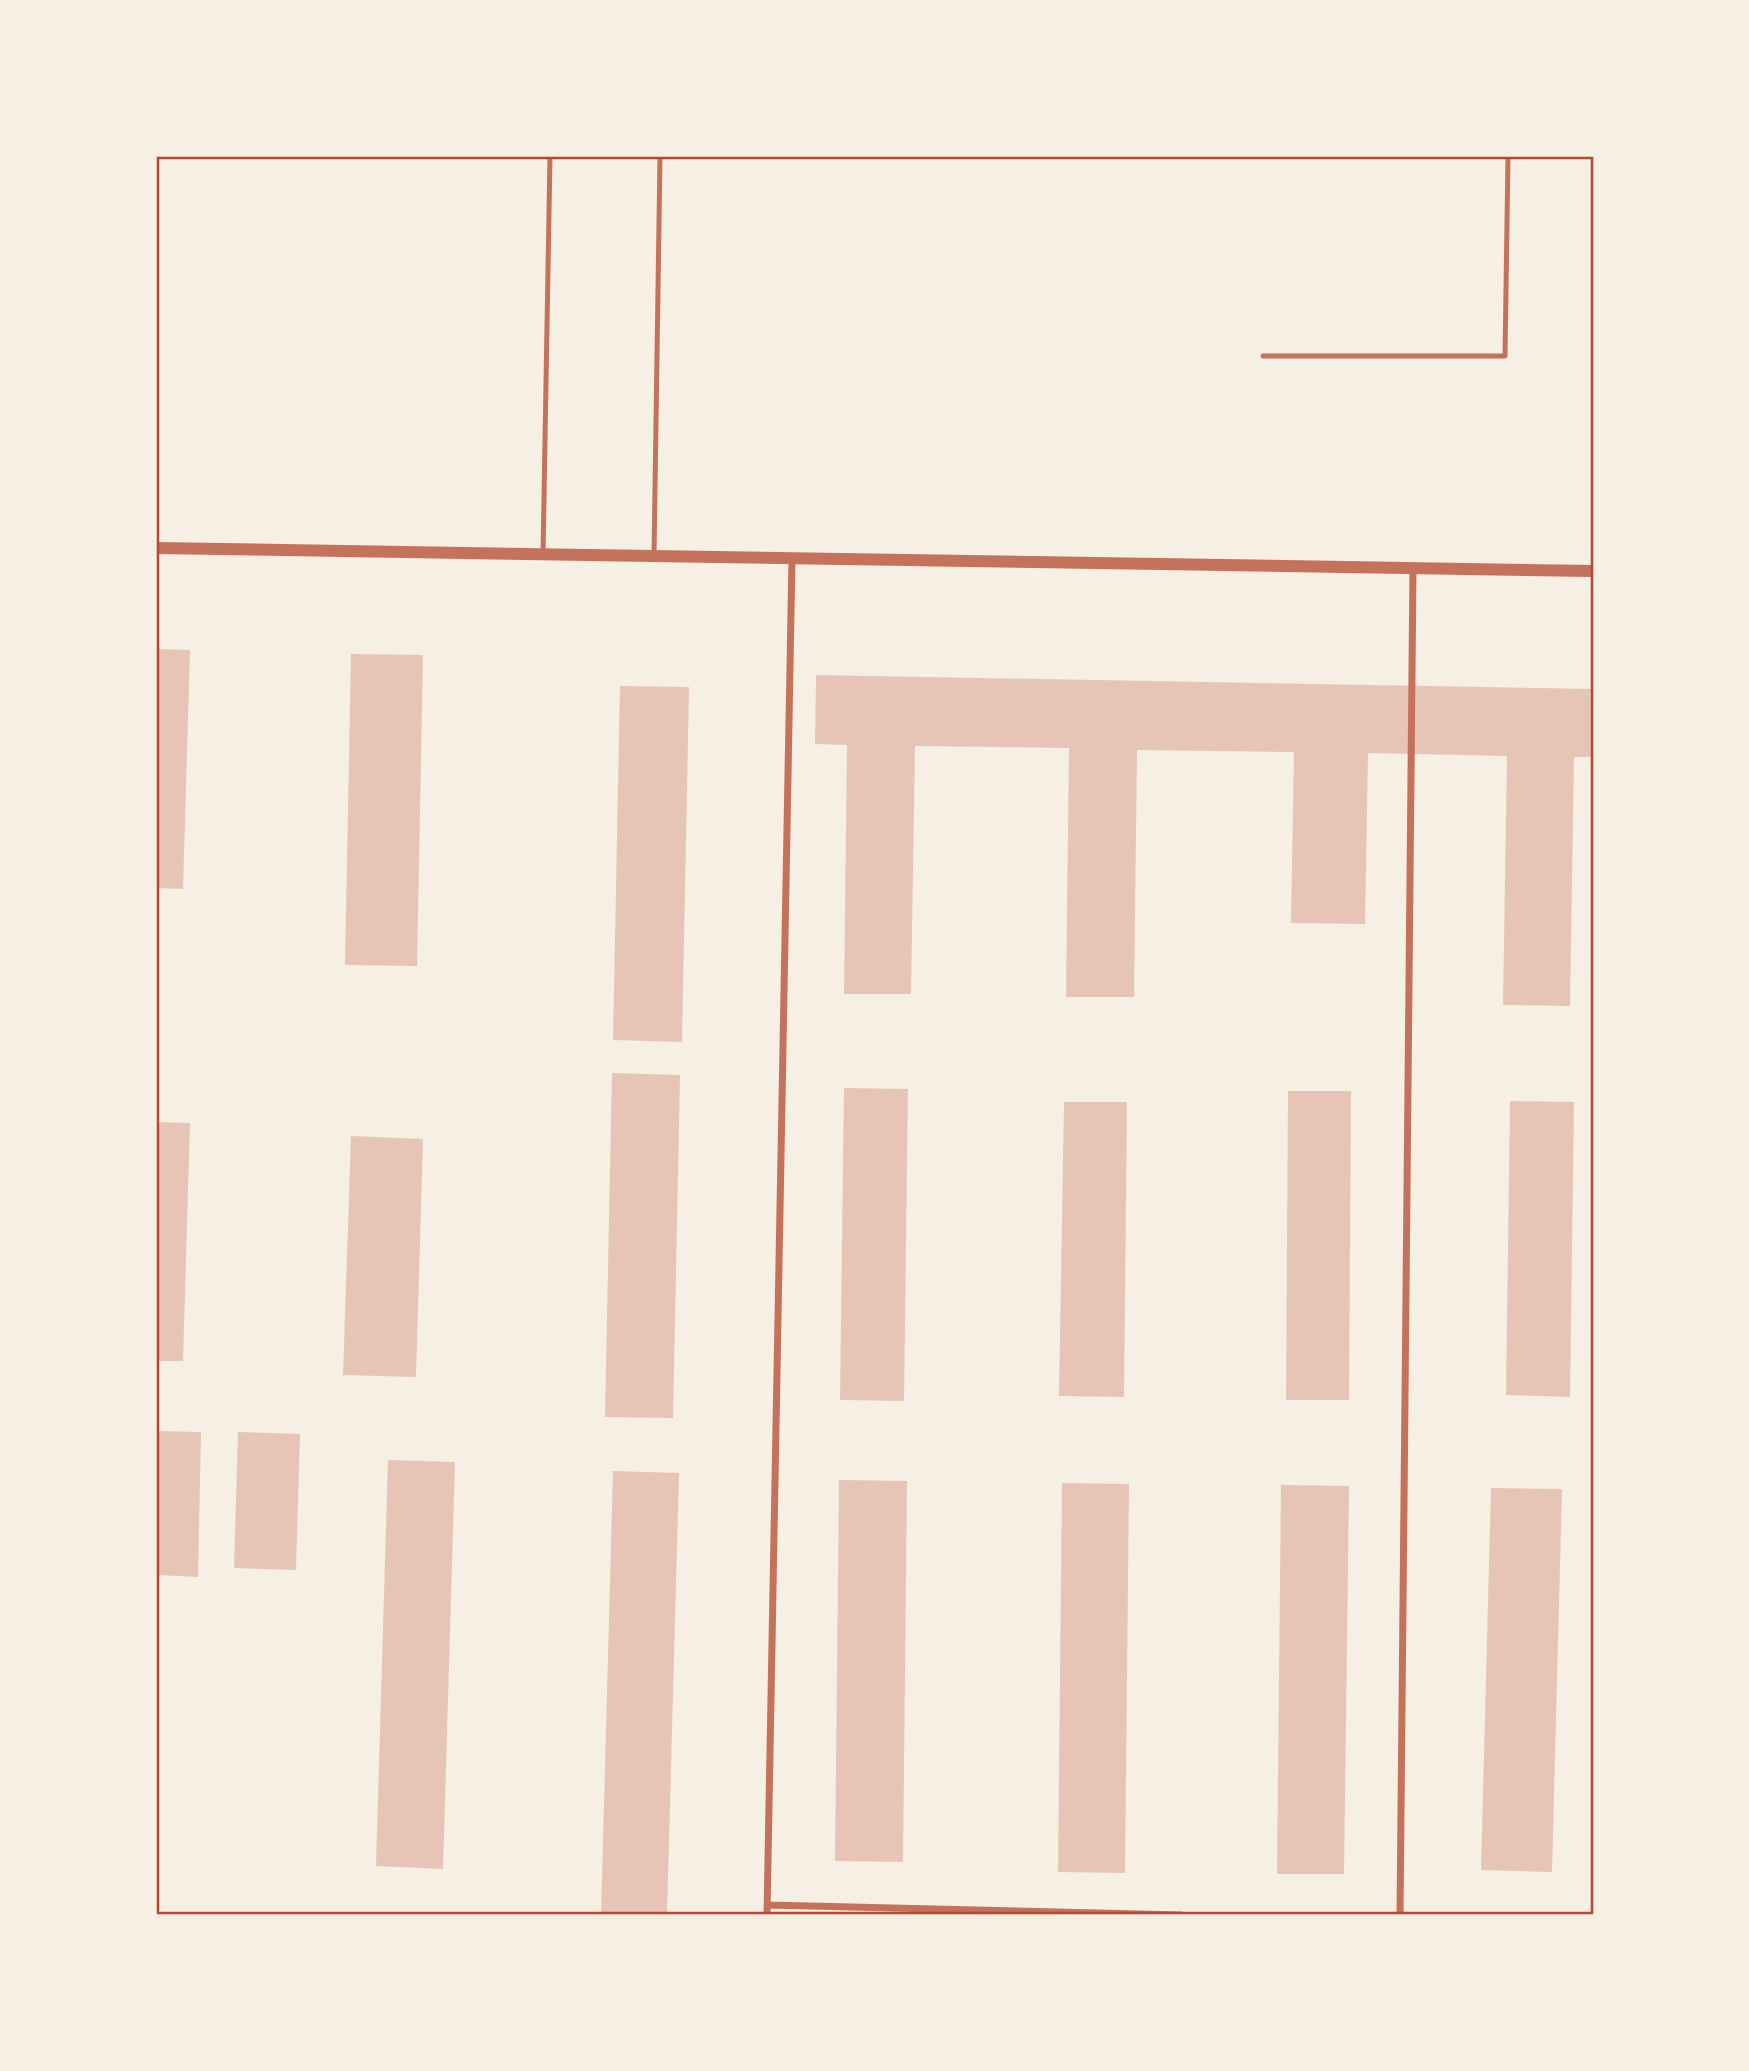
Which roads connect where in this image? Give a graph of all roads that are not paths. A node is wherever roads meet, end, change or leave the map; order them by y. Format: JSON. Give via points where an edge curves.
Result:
{"nodes":[{"id":1,"x":550,"y":156,"type":"edge"},
{"id":2,"x":660,"y":156,"type":"edge"},
{"id":3,"x":1508,"y":156,"type":"edge"},
{"id":4,"x":1263,"y":356,"type":"dead end"},
{"id":5,"x":156,"y":548,"type":"edge"},
{"id":6,"x":543,"y":554,"type":"junction"},
{"id":7,"x":654,"y":556,"type":"junction"},
{"id":8,"x":792,"y":558,"type":"junction"},
{"id":9,"x":1413,"y":568,"type":"junction"},
{"id":10,"x":1593,"y":571,"type":"edge"},
{"id":11,"x":768,"y":1905,"type":"junction"},
{"id":12,"x":767,"y":1915,"type":"edge"},
{"id":13,"x":1181,"y":1915,"type":"edge"},
{"id":14,"x":1399,"y":1915,"type":"edge"}],
"edges":[{"from":1,"to":6,"type":"lane"},
{"from":2,"to":7,"type":"lane"},
{"from":3,"to":4,"type":"lane","via":[[1505,356]]},
{"from":5,"to":6,"type":"street"},
{"from":6,"to":7,"type":"street"},
{"from":7,"to":8,"type":"street"},
{"from":8,"to":9,"type":"street"},
{"from":8,"to":11,"type":"street"},
{"from":9,"to":10,"type":"street"},
{"from":9,"to":14,"type":"street"},
{"from":11,"to":12,"type":"street"},
{"from":11,"to":13,"type":"street"}]}
